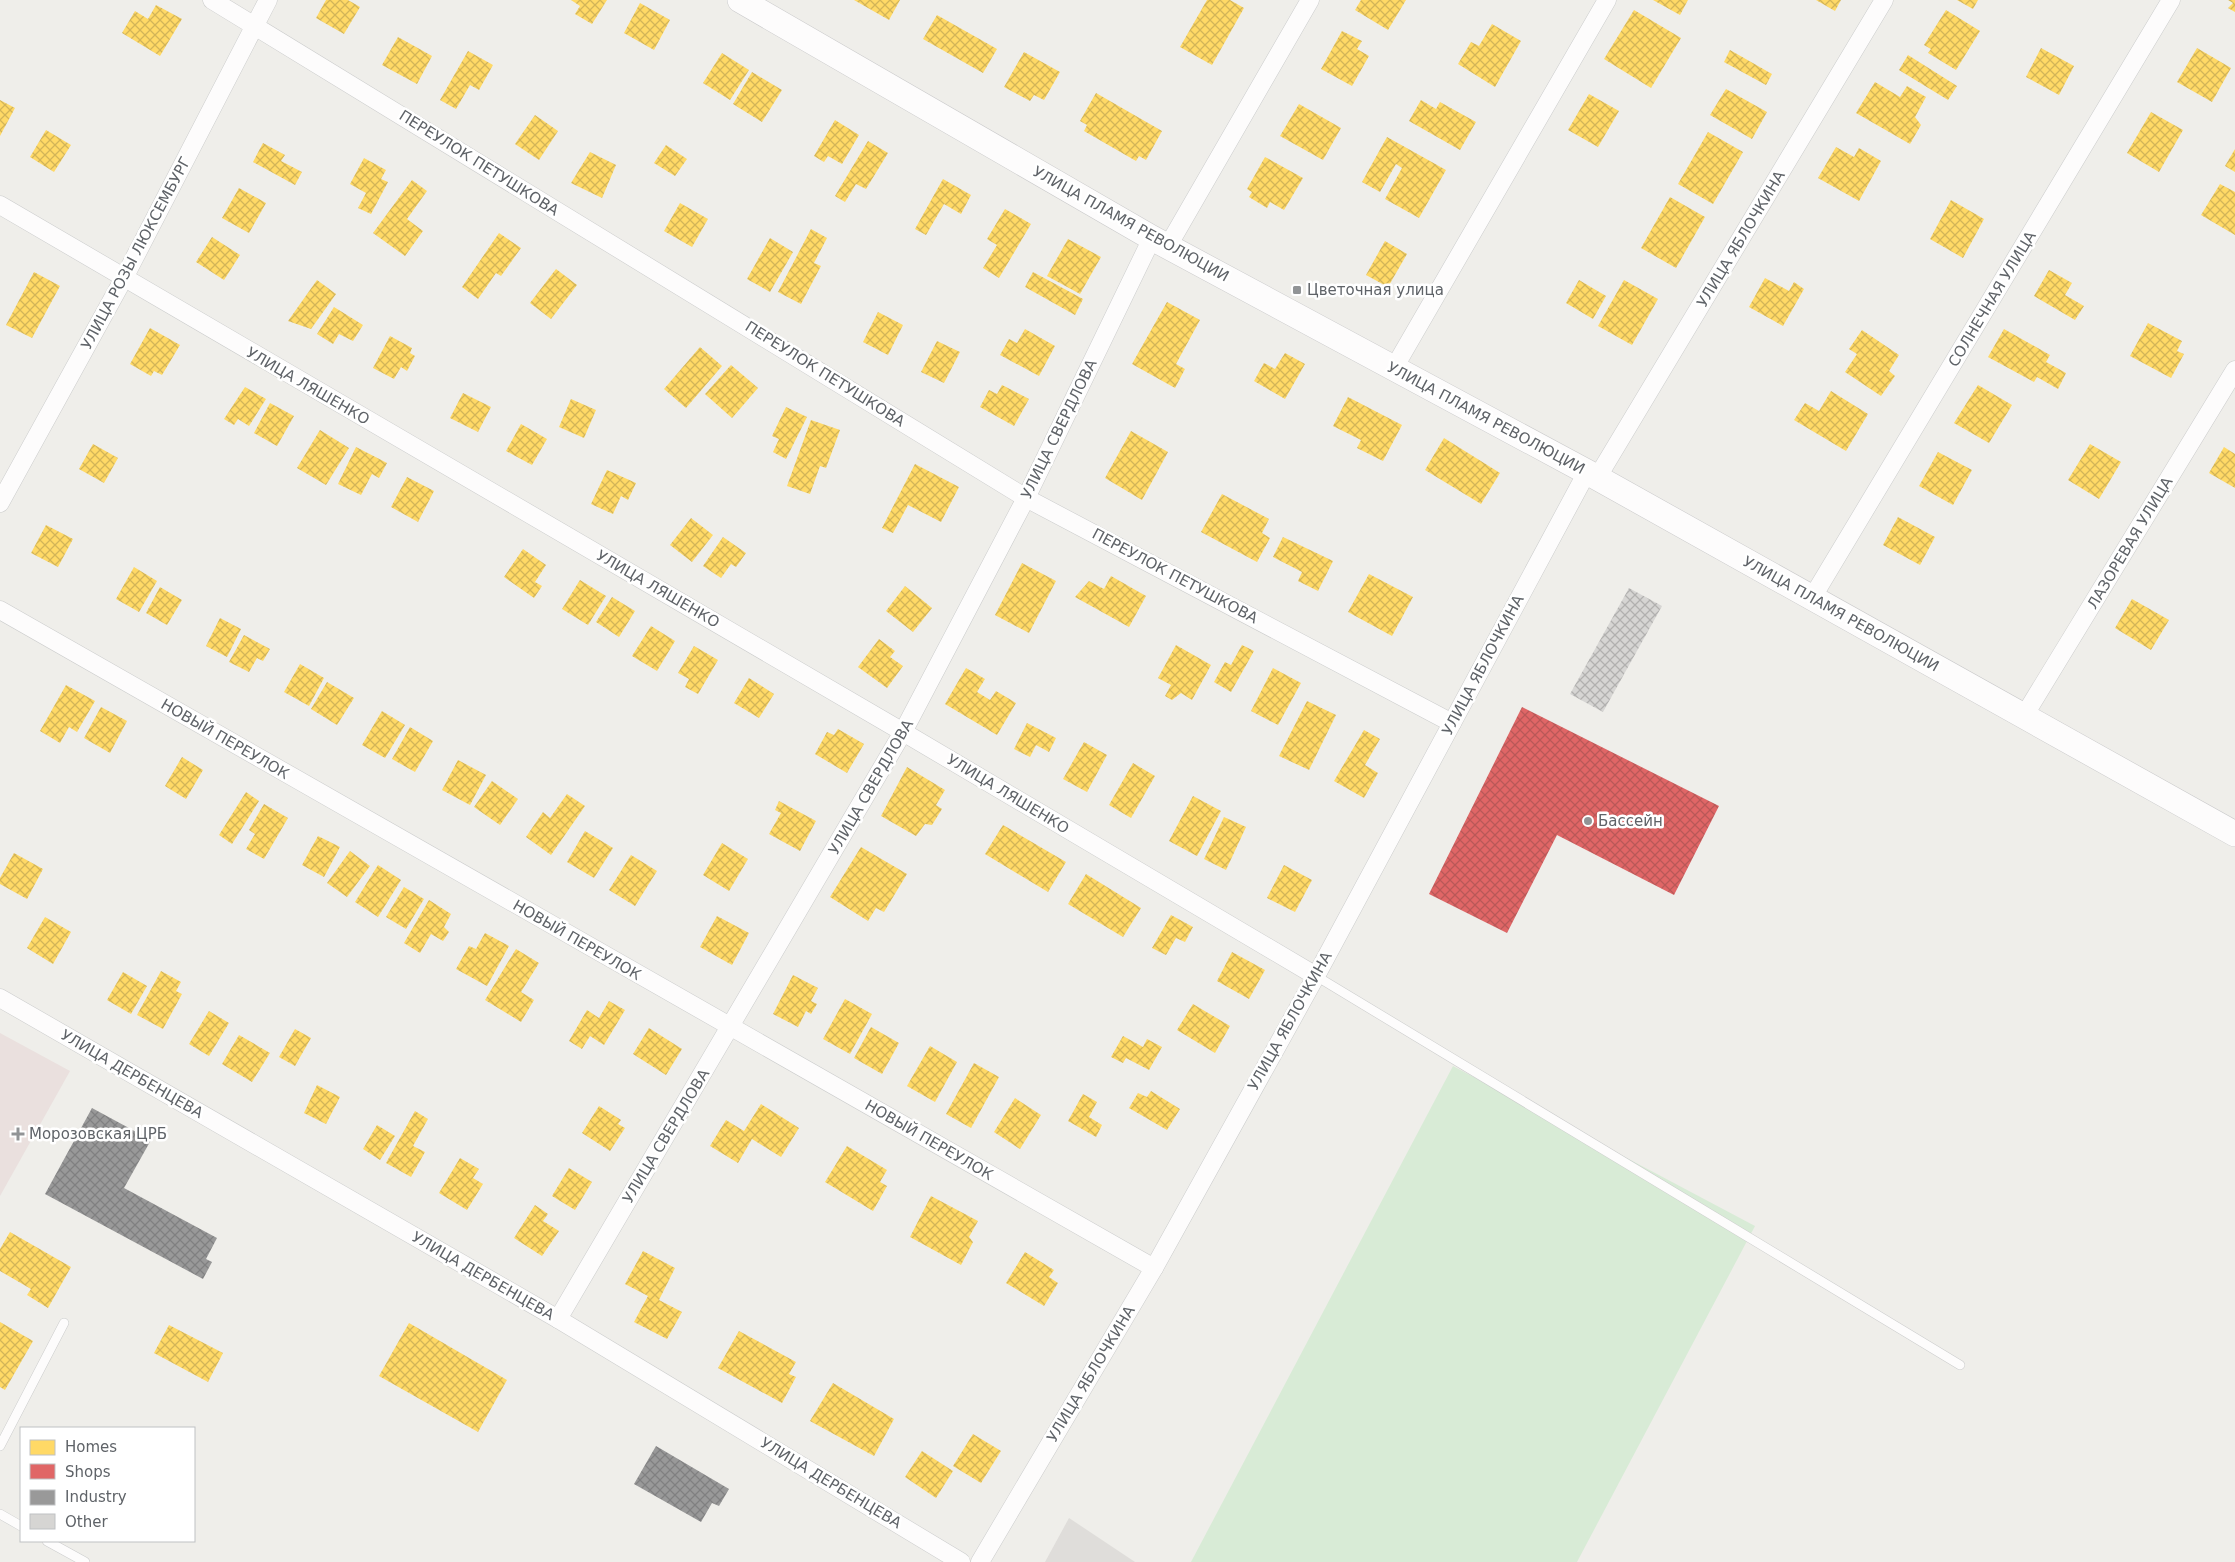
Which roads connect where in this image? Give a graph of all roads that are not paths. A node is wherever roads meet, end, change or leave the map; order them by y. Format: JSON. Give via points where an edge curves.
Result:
{"nodes":[{"id":1,"x":212,"y":0,"type":"edge"},
{"id":2,"x":268,"y":0,"type":"edge"},
{"id":3,"x":740,"y":0,"type":"edge"},
{"id":4,"x":1310,"y":0,"type":"edge"},
{"id":5,"x":1607,"y":0,"type":"edge"},
{"id":6,"x":1884,"y":0,"type":"edge"},
{"id":7,"x":2171,"y":0,"type":"edge"},
{"id":8,"x":254,"y":24,"type":"junction"},
{"id":9,"x":0,"y":205,"type":"edge"},
{"id":10,"x":1160,"y":242,"type":"junction"},
{"id":11,"x":124,"y":278,"type":"junction"},
{"id":12,"x":1394,"y":368,"type":"junction"},
{"id":13,"x":2235,"y":370,"type":"edge"},
{"id":14,"x":1592,"y":475,"type":"junction"},
{"id":15,"x":1026,"y":498,"type":"junction"},
{"id":16,"x":0,"y":503,"type":"edge"},
{"id":17,"x":1812,"y":598,"type":"junction"},
{"id":18,"x":0,"y":610,"type":"edge"},
{"id":19,"x":2024,"y":716,"type":"junction"},
{"id":20,"x":1452,"y":723,"type":"junction"},
{"id":21,"x":903,"y":732,"type":"junction"},
{"id":22,"x":2235,"y":833,"type":"edge"},
{"id":23,"x":1316,"y":976,"type":"junction"},
{"id":24,"x":0,"y":998,"type":"edge"},
{"id":25,"x":731,"y":1028,"type":"junction"},
{"id":26,"x":1154,"y":1268,"type":"junction"},
{"id":27,"x":558,"y":1319,"type":"junction"},
{"id":28,"x":64,"y":1323,"type":"dead end"},
{"id":29,"x":1960,"y":1365,"type":"dead end"},
{"id":30,"x":0,"y":1446,"type":"edge"},
{"id":31,"x":0,"y":1514,"type":"edge"},
{"id":32,"x":20,"y":1525,"type":"edge"},
{"id":33,"x":49,"y":1542,"type":"edge"},
{"id":34,"x":85,"y":1562,"type":"edge"},
{"id":35,"x":961,"y":1562,"type":"edge"},
{"id":36,"x":980,"y":1562,"type":"edge"}],
"edges":[{"from":1,"to":8,"type":"street","name":"ПЕРЕУЛОК ПЕТУШКОВА"},
{"from":2,"to":8,"type":"street","name":"УЛИЦА РОЗЫ ЛЮКСЕМБУРГ"},
{"from":3,"to":10,"type":"street","name":"УЛИЦА ПЛАМЯ РЕВОЛЮЦИИ"},
{"from":4,"to":10,"type":"street","name":"УЛИЦА СВЕРДЛОВА"},
{"from":5,"to":12,"type":"street"},
{"from":6,"to":14,"type":"street","name":"УЛИЦА ЯБЛОЧКИНА"},
{"from":7,"to":17,"type":"street","name":"СОЛНЕЧНАЯ УЛИЦА"},
{"from":8,"to":11,"type":"street","name":"УЛИЦА РОЗЫ ЛЮКСЕМБУРГ"},
{"from":8,"to":15,"type":"street","name":"ПЕРЕУЛОК ПЕТУШКОВА"},
{"from":9,"to":11,"type":"street","name":"УЛИЦА ЛЯШЕНКО"},
{"from":10,"to":12,"type":"street","name":"УЛИЦА ПЛАМЯ РЕВОЛЮЦИИ"},
{"from":10,"to":15,"type":"street","name":"УЛИЦА СВЕРДЛОВА"},
{"from":11,"to":16,"type":"street","name":"УЛИЦА РОЗЫ ЛЮКСЕМБУРГ"},
{"from":11,"to":21,"type":"street","name":"УЛИЦА ЛЯШЕНКО"},
{"from":12,"to":14,"type":"street","name":"УЛИЦА ПЛАМЯ РЕВОЛЮЦИИ"},
{"from":13,"to":19,"type":"street","name":"ЛАЗОРЕВАЯ УЛИЦА"},
{"from":14,"to":17,"type":"street","name":"УЛИЦА ПЛАМЯ РЕВОЛЮЦИИ"},
{"from":14,"to":20,"type":"street","name":"УЛИЦА ЯБЛОЧКИНА"},
{"from":15,"to":20,"type":"street","name":"ПЕРЕУЛОК ПЕТУШКОВА"},
{"from":15,"to":21,"type":"street","name":"УЛИЦА СВЕРДЛОВА"},
{"from":17,"to":19,"type":"street","name":"УЛИЦА ПЛАМЯ РЕВОЛЮЦИИ"},
{"from":18,"to":25,"type":"street","name":"НОВЫЙ ПЕРЕУЛОК"},
{"from":19,"to":22,"type":"street","name":"УЛИЦА ПЛАМЯ РЕВОЛЮЦИИ"},
{"from":20,"to":23,"type":"street","name":"УЛИЦА ЯБЛОЧКИНА"},
{"from":21,"to":23,"type":"street","name":"УЛИЦА ЛЯШЕНКО"},
{"from":21,"to":25,"type":"street","name":"УЛИЦА СВЕРДЛОВА"},
{"from":23,"to":26,"type":"street","name":"УЛИЦА ЯБЛОЧКИНА"},
{"from":23,"to":29,"type":"lane"},
{"from":24,"to":27,"type":"street","name":"УЛИЦА ДЕРБЕНЦЕВА"},
{"from":25,"to":26,"type":"street","name":"НОВЫЙ ПЕРЕУЛОК"},
{"from":25,"to":27,"type":"street","name":"УЛИЦА СВЕРДЛОВА"},
{"from":26,"to":36,"type":"street","name":"УЛИЦА ЯБЛОЧКИНА"},
{"from":27,"to":35,"type":"street","name":"УЛИЦА ДЕРБЕНЦЕВА"},
{"from":28,"to":30,"type":"lane"},
{"from":31,"to":32,"type":"lane"},
{"from":33,"to":34,"type":"lane"}]}
